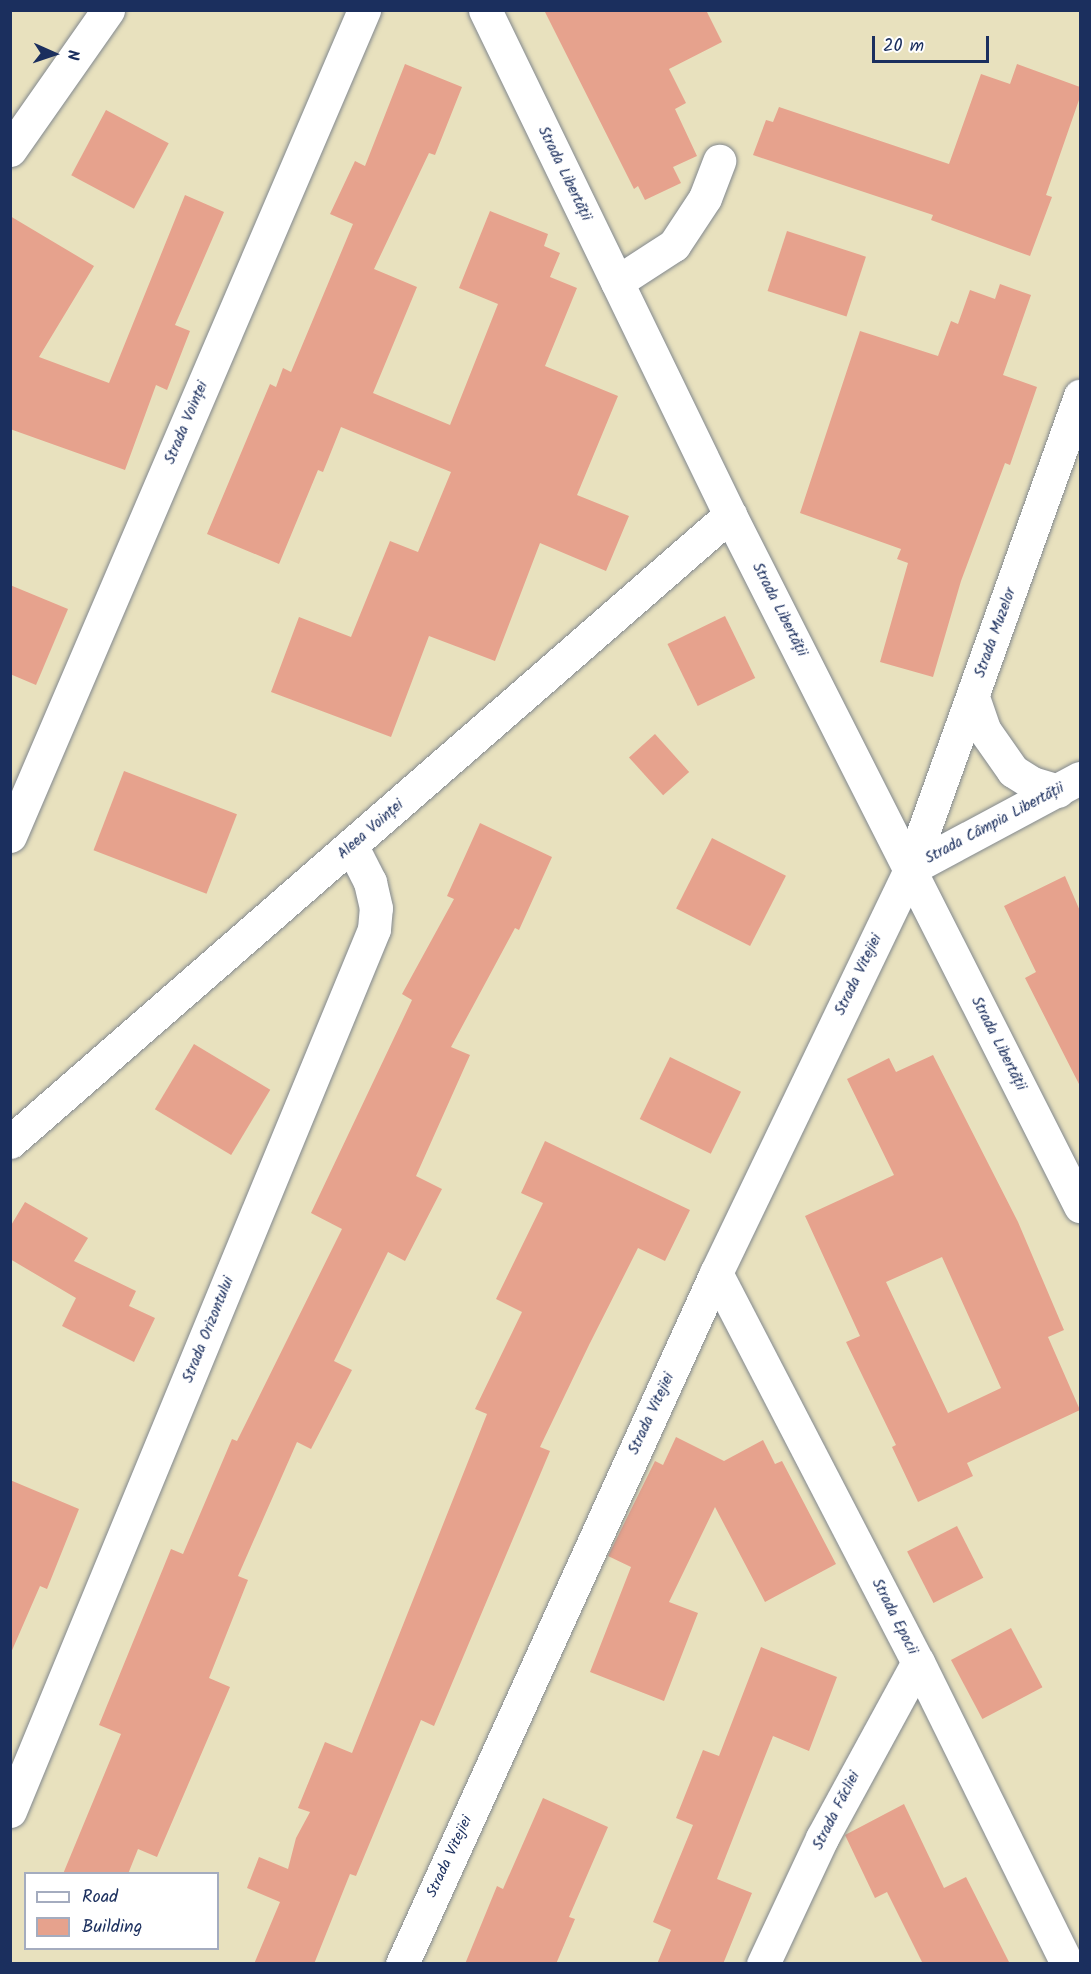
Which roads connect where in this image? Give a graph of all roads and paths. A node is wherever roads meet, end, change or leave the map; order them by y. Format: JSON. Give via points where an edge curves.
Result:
{"nodes":[{"id":1,"x":108,"y":10,"type":"edge"},
{"id":2,"x":364,"y":10,"type":"edge"},
{"id":3,"x":485,"y":10,"type":"edge"},
{"id":4,"x":10,"y":150,"type":"edge"},
{"id":5,"x":718,"y":161,"type":"dead end"},
{"id":6,"x":617,"y":282,"type":"junction"},
{"id":7,"x":1080,"y":396,"type":"edge"},
{"id":8,"x":730,"y":515,"type":"junction"},
{"id":9,"x":974,"y":697,"type":"junction"},
{"id":10,"x":1069,"y":784,"type":"edge"},
{"id":11,"x":10,"y":836,"type":"edge"},
{"id":12,"x":352,"y":847,"type":"junction"},
{"id":13,"x":910,"y":869,"type":"junction"},
{"id":14,"x":10,"y":1142,"type":"edge"},
{"id":15,"x":1080,"y":1206,"type":"edge"},
{"id":16,"x":716,"y":1273,"type":"junction"},
{"id":17,"x":918,"y":1662,"type":"junction"},
{"id":18,"x":10,"y":1811,"type":"edge"},
{"id":19,"x":402,"y":1964,"type":"edge"},
{"id":20,"x":763,"y":1964,"type":"edge"},
{"id":21,"x":1067,"y":1964,"type":"edge"}],
"edges":[{"from":1,"to":4,"type":"street"},
{"from":2,"to":11,"type":"street","name":"Strada Voinței"},
{"from":3,"to":6,"type":"street","name":"Strada Libertății"},
{"from":5,"to":6,"type":"street","via":[[705,198],[674,245]]},
{"from":6,"to":8,"type":"street","name":"Strada Libertății"},
{"from":7,"to":9,"type":"street","name":"Strada Muzelor"},
{"from":8,"to":12,"type":"street","name":"Aleea Voinței"},
{"from":8,"to":13,"type":"street","name":"Strada Libertății"},
{"from":9,"to":10,"type":"street","via":[[985,730],[1013,771],[1032,783]]},
{"from":9,"to":13,"type":"street","name":"Strada Muzelor"},
{"from":10,"to":13,"type":"street","name":"Strada Câmpia Libertății"},
{"from":12,"to":14,"type":"street","name":"Aleea Voinței"},
{"from":12,"to":18,"type":"street","name":"Strada Orizontului","via":[[370,882],[376,908],[374,929]]},
{"from":13,"to":15,"type":"street","name":"Strada Libertății"},
{"from":13,"to":16,"type":"street","name":"Strada Vitejiei"},
{"from":16,"to":17,"type":"street","name":"Strada Epocii"},
{"from":16,"to":19,"type":"street","name":"Strada Vitejiei"},
{"from":17,"to":20,"type":"street","name":"Strada Făcliei","via":[[822,1838]]},
{"from":17,"to":21,"type":"street","name":"Strada Epocii"}]}
